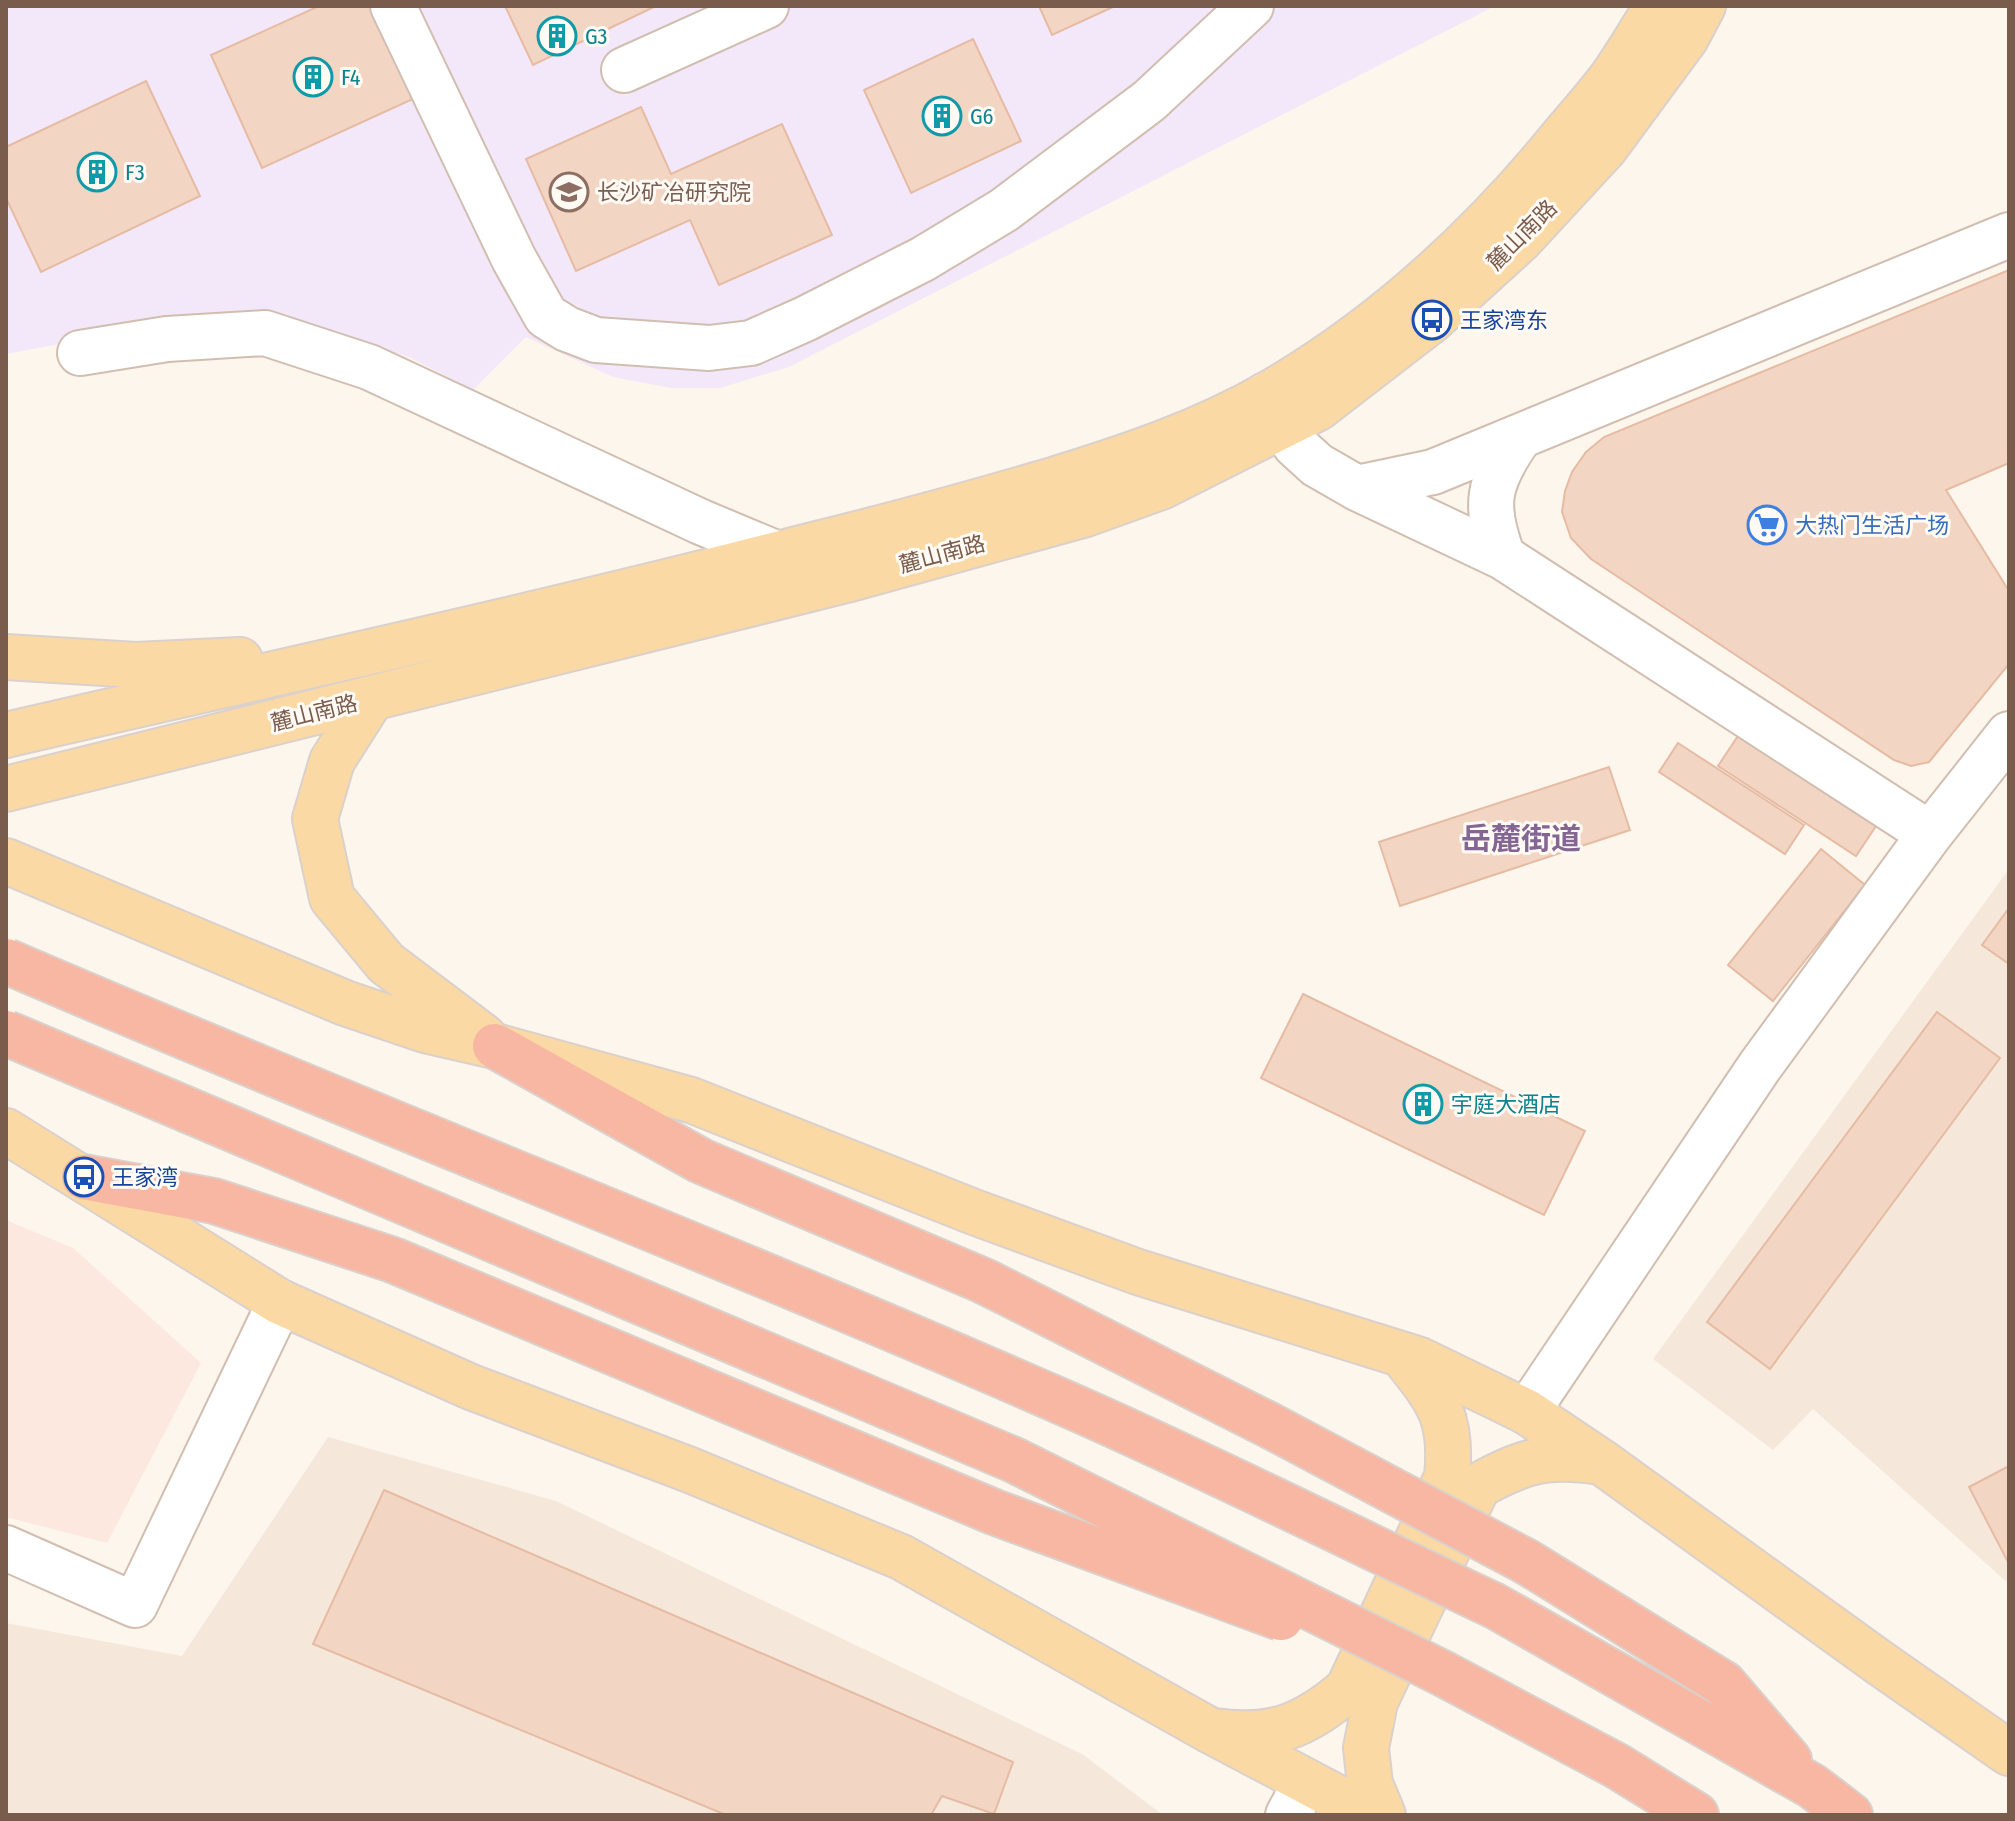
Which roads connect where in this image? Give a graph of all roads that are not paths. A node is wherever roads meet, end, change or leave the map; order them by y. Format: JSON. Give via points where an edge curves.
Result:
{"nodes":[{"id":1,"x":393,"y":6,"type":"edge"},
{"id":2,"x":766,"y":6,"type":"edge"},
{"id":3,"x":1251,"y":6,"type":"edge"},
{"id":4,"x":1657,"y":6,"type":"edge"},
{"id":5,"x":1703,"y":6,"type":"edge"},
{"id":6,"x":624,"y":70,"type":"dead end"},
{"id":7,"x":2009,"y":235,"type":"edge"},
{"id":8,"x":80,"y":353,"type":"dead end"},
{"id":9,"x":1275,"y":410,"type":"junction"},
{"id":10,"x":1519,"y":438,"type":"junction"},
{"id":11,"x":1357,"y":488,"type":"junction"},
{"id":12,"x":776,"y":555,"type":"junction"},
{"id":13,"x":1503,"y":557,"type":"junction"},
{"id":14,"x":846,"y":580,"type":"junction"},
{"id":15,"x":358,"y":654,"type":"junction"},
{"id":16,"x":6,"y":657,"type":"edge"},
{"id":17,"x":372,"y":698,"type":"junction"},
{"id":18,"x":2009,"y":734,"type":"edge"},
{"id":19,"x":6,"y":735,"type":"edge"},
{"id":20,"x":6,"y":789,"type":"edge"},
{"id":21,"x":1930,"y":834,"type":"junction"},
{"id":22,"x":6,"y":861,"type":"edge"},
{"id":23,"x":6,"y":961,"type":"edge"},
{"id":24,"x":6,"y":1033,"type":"edge"},
{"id":25,"x":495,"y":1046,"type":"junction"},
{"id":26,"x":6,"y":1131,"type":"edge"},
{"id":27,"x":6,"y":1156,"type":"edge"},
{"id":28,"x":84,"y":1177,"type":"junction"},
{"id":29,"x":280,"y":1302,"type":"junction"},
{"id":30,"x":1402,"y":1355,"type":"junction"},
{"id":31,"x":1527,"y":1412,"type":"junction"},
{"id":32,"x":1603,"y":1463,"type":"junction"},
{"id":33,"x":6,"y":1548,"type":"edge"},
{"id":34,"x":1442,"y":1673,"type":"junction"},
{"id":35,"x":1211,"y":1731,"type":"junction"},
{"id":36,"x":2009,"y":1753,"type":"edge"},
{"id":37,"x":1812,"y":1786,"type":"junction"},
{"id":38,"x":1297,"y":1798,"type":"edge"},
{"id":39,"x":1370,"y":1815,"type":"edge"},
{"id":40,"x":1383,"y":1815,"type":"edge"},
{"id":41,"x":1696,"y":1815,"type":"edge"},
{"id":42,"x":1850,"y":1815,"type":"edge"}],
"edges":[{"from":1,"to":3,"type":"street","via":[[546,316],[596,340],[709,348],[751,343],[805,319],[923,259],[1004,210],[1149,101]]},
{"from":2,"to":6,"type":"street"},
{"from":4,"to":9,"type":"main road","name":"麓山南路","via":[[1610,80],[1457,254],[1381,318],[1305,371]]},
{"from":5,"to":9,"type":"main road","name":"麓山南路","via":[[1686,38],[1605,148],[1520,240],[1432,320],[1318,408]]},
{"from":7,"to":10,"type":"street"},
{"from":8,"to":12,"type":"street","via":[[167,339],[265,333],[369,367]]},
{"from":9,"to":11,"type":"street","via":[[1295,445]]},
{"from":9,"to":12,"type":"main road","name":"麓山南路","via":[[997,497]]},
{"from":9,"to":14,"type":"main road","name":"麓山南路","via":[[1161,487],[1086,514]]},
{"from":10,"to":11,"type":"street","via":[[1433,472]]},
{"from":10,"to":13,"type":"street","via":[[1499,467],[1490,498],[1492,528]]},
{"from":11,"to":13,"type":"street"},
{"from":12,"to":14,"type":"street"},
{"from":12,"to":15,"type":"main road","name":"麓山南路"},
{"from":13,"to":21,"type":"street"},
{"from":14,"to":17,"type":"main road","name":"麓山南路"},
{"from":15,"to":16,"type":"main road","via":[[136,665]]},
{"from":15,"to":19,"type":"main road","name":"麓山南路"},
{"from":17,"to":20,"type":"main road","name":"麓山南路"},
{"from":17,"to":25,"type":"main road","via":[[332,761],[315,819],[332,898],[386,963]]},
{"from":18,"to":21,"type":"street"},
{"from":21,"to":31,"type":"street","via":[[1760,1066]]},
{"from":22,"to":25,"type":"main road","via":[[345,1003]]},
{"from":23,"to":37,"type":"highway","bridge":true,"via":[[1063,1402],[1495,1606]]},
{"from":24,"to":34,"type":"highway","bridge":true,"via":[[1014,1460]]},
{"from":25,"to":30,"type":"main road","via":[[691,1100],[1138,1272]]},
{"from":25,"to":37,"type":"highway","bridge":true,"via":[[701,1161],[984,1281],[1527,1562],[1724,1684]]},
{"from":26,"to":28,"type":"main road"},
{"from":27,"to":28,"type":"main road"},
{"from":28,"to":29,"type":"main road"},
{"from":28,"to":34,"type":"highway","bridge":true,"via":[[214,1201],[393,1260],[994,1512]]},
{"from":29,"to":33,"type":"street","via":[[135,1605]]},
{"from":29,"to":35,"type":"main road","via":[[471,1387],[901,1557]]},
{"from":30,"to":31,"type":"main road"},
{"from":30,"to":35,"type":"main road","via":[[1443,1412],[1450,1445],[1447,1477],[1348,1689],[1321,1712],[1289,1726],[1248,1736]]},
{"from":31,"to":32,"type":"main road"},
{"from":32,"to":36,"type":"main road"},
{"from":32,"to":40,"type":"main road","via":[[1547,1459],[1512,1467],[1478,1486],[1375,1702],[1366,1748],[1370,1784]]},
{"from":34,"to":41,"type":"highway","via":[[1617,1766]]},
{"from":35,"to":38,"type":"main road"},
{"from":37,"to":42,"type":"highway"},
{"from":38,"to":39,"type":"main road"}]}
